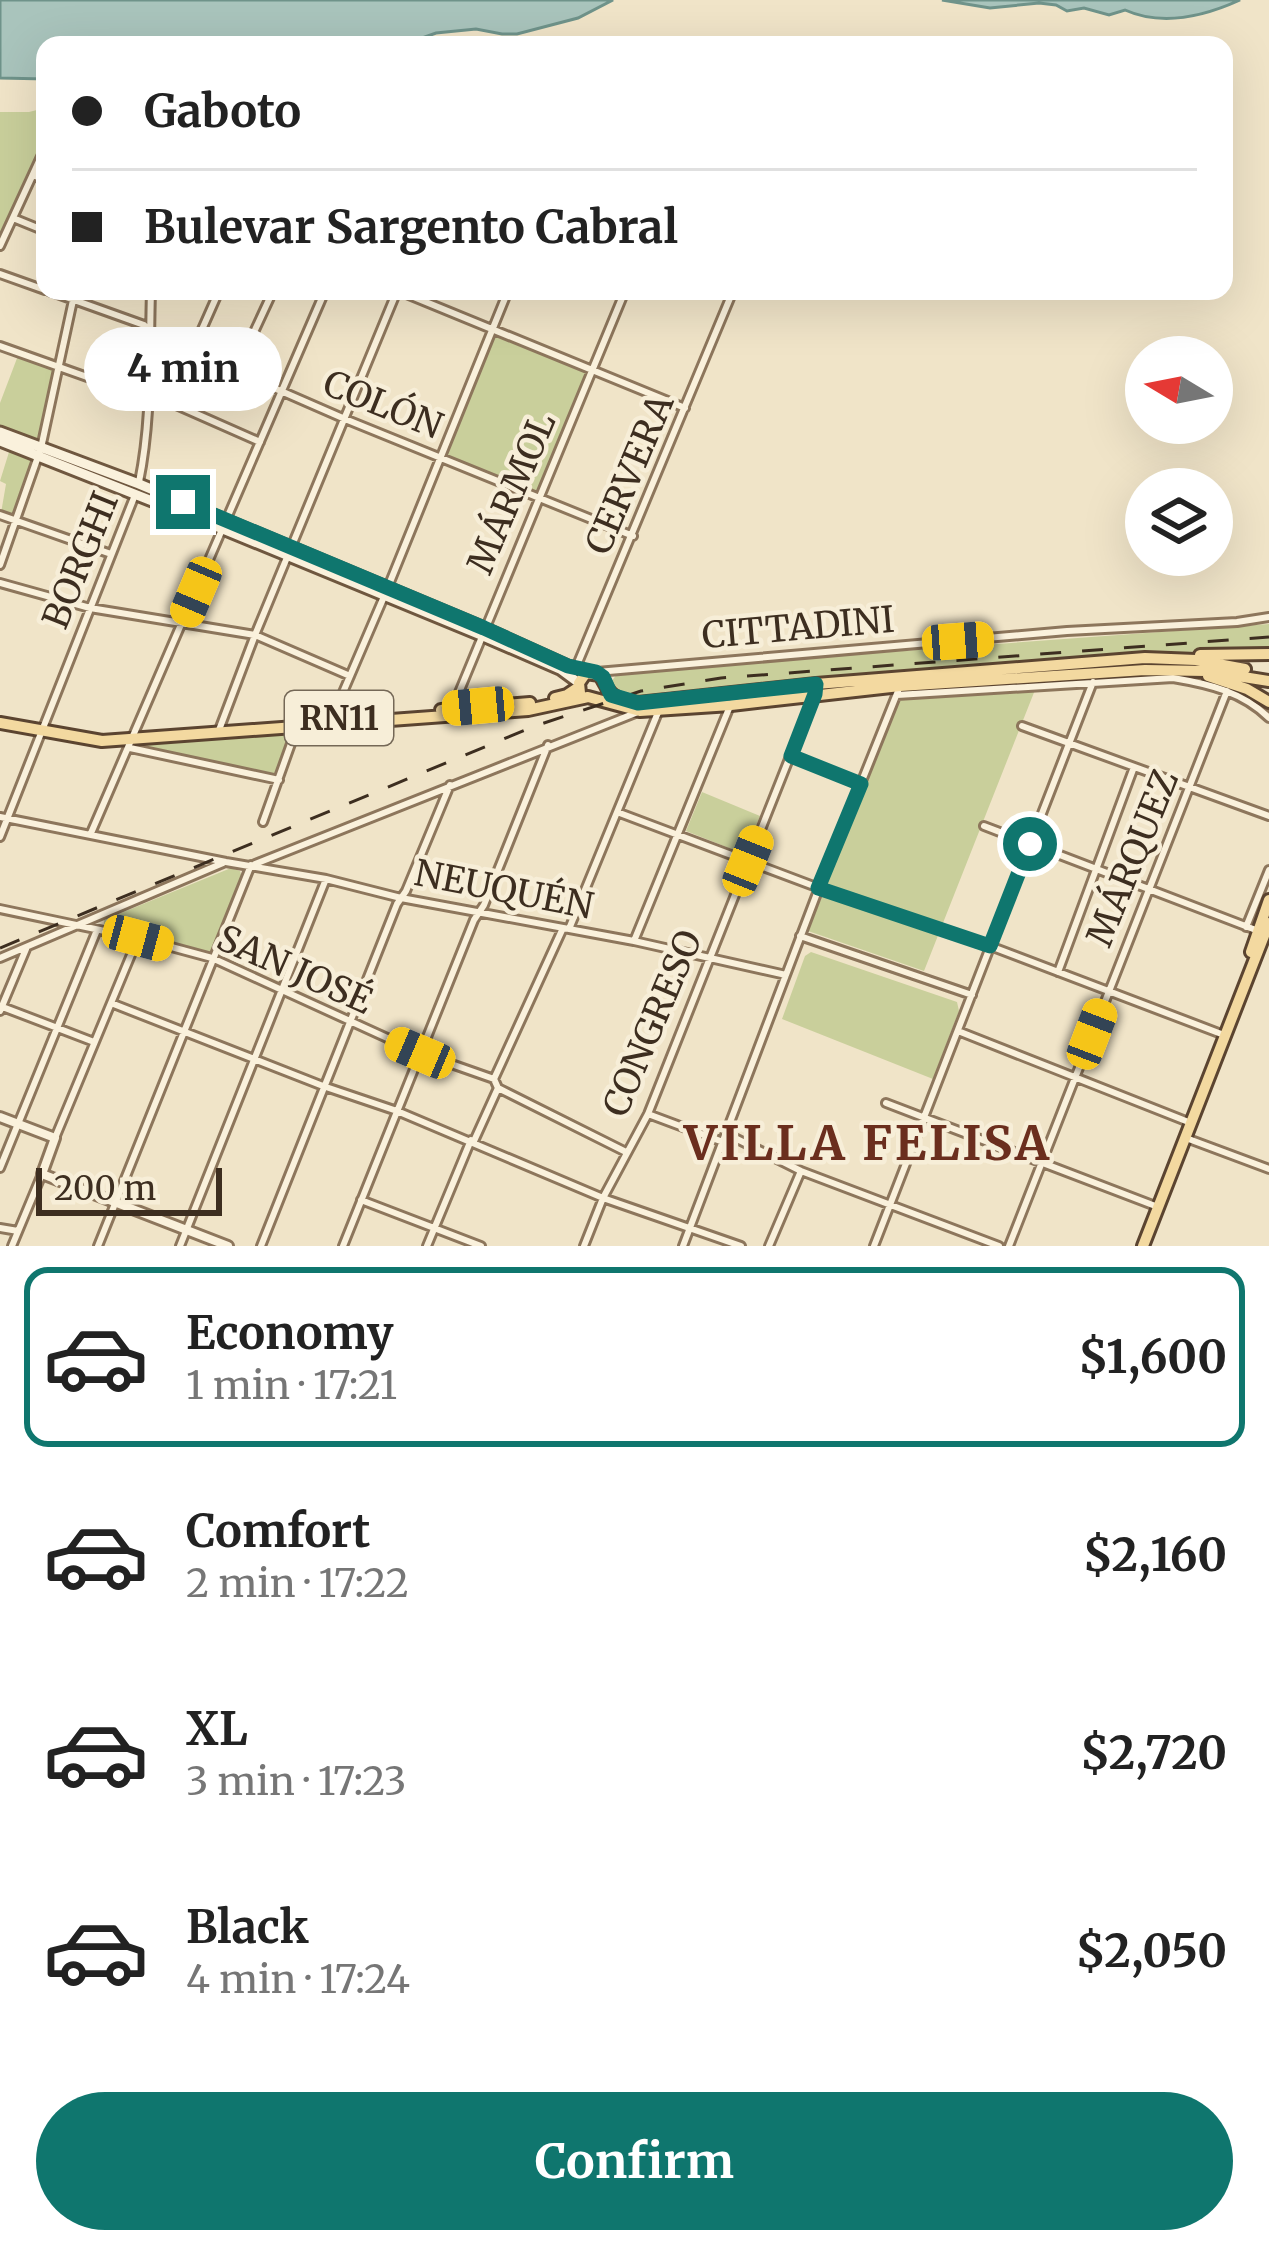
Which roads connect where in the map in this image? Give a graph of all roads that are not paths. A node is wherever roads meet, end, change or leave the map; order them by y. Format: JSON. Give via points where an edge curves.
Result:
{"nodes":[{"id":1,"x":36,"y":168,"type":"edge"},
{"id":2,"x":33,"y":175,"type":"junction"},
{"id":3,"x":36,"y":176,"type":"edge"},
{"id":4,"x":13,"y":218,"type":"junction"},
{"id":5,"x":36,"y":227,"type":"edge"},
{"id":6,"x":0,"y":246,"type":"edge"},
{"id":7,"x":0,"y":274,"type":"edge"},
{"id":8,"x":36,"y":286,"type":"edge"},
{"id":9,"x":74,"y":300,"type":"edge"},
{"id":10,"x":86,"y":300,"type":"edge"},
{"id":11,"x":151,"y":300,"type":"edge"},
{"id":12,"x":215,"y":300,"type":"edge"},
{"id":13,"x":269,"y":300,"type":"edge"},
{"id":14,"x":321,"y":300,"type":"edge"},
{"id":15,"x":394,"y":300,"type":"edge"},
{"id":16,"x":421,"y":300,"type":"edge"},
{"id":17,"x":504,"y":300,"type":"edge"},
{"id":18,"x":621,"y":300,"type":"edge"},
{"id":19,"x":730,"y":300,"type":"edge"},
{"id":20,"x":492,"y":328,"type":"junction"},
{"id":21,"x":150,"y":333,"type":"junction"},
{"id":22,"x":0,"y":346,"type":"edge"},
{"id":23,"x":192,"y":352,"type":"junction"},
{"id":24,"x":59,"y":369,"type":"junction"},
{"id":25,"x":592,"y":370,"type":"junction"},
{"id":26,"x":236,"y":371,"type":"junction"},
{"id":27,"x":282,"y":392,"type":"junction"},
{"id":28,"x":149,"y":396,"type":"junction"},
{"id":29,"x":685,"y":408,"type":"junction"},
{"id":30,"x":345,"y":419,"type":"junction"},
{"id":31,"x":0,"y":437,"type":"edge"},
{"id":32,"x":260,"y":442,"type":"junction"},
{"id":33,"x":40,"y":452,"type":"junction"},
{"id":34,"x":441,"y":458,"type":"junction"},
{"id":35,"x":137,"y":489,"type":"junction"},
{"id":36,"x":538,"y":497,"type":"junction"},
{"id":37,"x":0,"y":515,"type":"edge"},
{"id":38,"x":16,"y":521,"type":"junction"},
{"id":39,"x":225,"y":525,"type":"junction"},
{"id":40,"x":633,"y":536,"type":"junction"},
{"id":41,"x":290,"y":552,"type":"junction"},
{"id":42,"x":111,"y":554,"type":"junction"},
{"id":43,"x":0,"y":566,"type":"edge"},
{"id":44,"x":0,"y":583,"type":"edge"},
{"id":45,"x":386,"y":592,"type":"junction"},
{"id":46,"x":90,"y":608,"type":"junction"},
{"id":47,"x":1269,"y":617,"type":"edge"},
{"id":48,"x":182,"y":623,"type":"junction"},
{"id":49,"x":483,"y":632,"type":"junction"},
{"id":50,"x":255,"y":635,"type":"junction"},
{"id":51,"x":1269,"y":654,"type":"edge"},
{"id":52,"x":1145,"y":658,"type":"junction"},
{"id":53,"x":1188,"y":670,"type":"junction"},
{"id":54,"x":350,"y":676,"type":"junction"},
{"id":55,"x":1269,"y":677,"type":"edge"},
{"id":56,"x":599,"y":678,"type":"junction"},
{"id":57,"x":1093,"y":682,"type":"junction"},
{"id":58,"x":581,"y":685,"type":"junction"},
{"id":59,"x":816,"y":689,"type":"junction"},
{"id":60,"x":898,"y":691,"type":"junction"},
{"id":61,"x":1227,"y":691,"type":"junction"},
{"id":62,"x":1269,"y":702,"type":"edge"},
{"id":63,"x":613,"y":705,"type":"junction"},
{"id":64,"x":731,"y":705,"type":"junction"},
{"id":65,"x":660,"y":708,"type":"junction"},
{"id":66,"x":641,"y":711,"type":"junction"},
{"id":67,"x":452,"y":713,"type":"junction"},
{"id":68,"x":1269,"y":718,"type":"edge"},
{"id":69,"x":0,"y":720,"type":"edge"},
{"id":70,"x":334,"y":722,"type":"junction"},
{"id":71,"x":602,"y":726,"type":"junction"},
{"id":72,"x":1022,"y":726,"type":"dead end"},
{"id":73,"x":652,"y":727,"type":"junction"},
{"id":74,"x":42,"y":728,"type":"junction"},
{"id":75,"x":297,"y":728,"type":"junction"},
{"id":76,"x":219,"y":730,"type":"junction"},
{"id":77,"x":132,"y":740,"type":"junction"},
{"id":78,"x":1069,"y":743,"type":"junction"},
{"id":79,"x":548,"y":745,"type":"junction"},
{"id":80,"x":150,"y":746,"type":"junction"},
{"id":81,"x":791,"y":756,"type":"junction"},
{"id":82,"x":1134,"y":767,"type":"junction"},
{"id":83,"x":279,"y":780,"type":"junction"},
{"id":84,"x":861,"y":784,"type":"junction"},
{"id":85,"x":450,"y":785,"type":"junction"},
{"id":86,"x":1190,"y":787,"type":"junction"},
{"id":87,"x":616,"y":812,"type":"junction"},
{"id":88,"x":1269,"y":816,"type":"edge"},
{"id":89,"x":4,"y":817,"type":"edge"},
{"id":90,"x":263,"y":822,"type":"dead end"},
{"id":91,"x":984,"y":826,"type":"dead end"},
{"id":92,"x":91,"y":835,"type":"junction"},
{"id":93,"x":679,"y":835,"type":"junction"},
{"id":94,"x":0,"y":837,"type":"edge"},
{"id":95,"x":1030,"y":844,"type":"junction"},
{"id":96,"x":748,"y":861,"type":"junction"},
{"id":97,"x":226,"y":862,"type":"junction"},
{"id":98,"x":251,"y":865,"type":"junction"},
{"id":99,"x":1096,"y":869,"type":"junction"},
{"id":100,"x":1269,"y":870,"type":"edge"},
{"id":101,"x":326,"y":879,"type":"junction"},
{"id":102,"x":818,"y":888,"type":"junction"},
{"id":103,"x":1149,"y":889,"type":"junction"},
{"id":104,"x":401,"y":898,"type":"junction"},
{"id":105,"x":1269,"y":900,"type":"edge"},
{"id":106,"x":0,"y":909,"type":"edge"},
{"id":107,"x":478,"y":913,"type":"junction"},
{"id":108,"x":74,"y":926,"type":"junction"},
{"id":109,"x":566,"y":928,"type":"junction"},
{"id":110,"x":97,"y":930,"type":"junction"},
{"id":111,"x":1261,"y":930,"type":"edge"},
{"id":112,"x":800,"y":936,"type":"junction"},
{"id":113,"x":138,"y":938,"type":"junction"},
{"id":114,"x":634,"y":941,"type":"junction"},
{"id":115,"x":27,"y":945,"type":"junction"},
{"id":116,"x":990,"y":946,"type":"junction"},
{"id":117,"x":0,"y":958,"type":"edge"},
{"id":118,"x":212,"y":958,"type":"junction"},
{"id":119,"x":710,"y":958,"type":"junction"},
{"id":120,"x":1058,"y":972,"type":"junction"},
{"id":121,"x":786,"y":975,"type":"junction"},
{"id":122,"x":283,"y":989,"type":"junction"},
{"id":123,"x":1109,"y":992,"type":"junction"},
{"id":124,"x":971,"y":995,"type":"junction"},
{"id":125,"x":111,"y":1003,"type":"junction"},
{"id":126,"x":1,"y":1008,"type":"edge"},
{"id":127,"x":349,"y":1022,"type":"junction"},
{"id":128,"x":57,"y":1028,"type":"junction"},
{"id":129,"x":958,"y":1031,"type":"junction"},
{"id":130,"x":184,"y":1032,"type":"junction"},
{"id":131,"x":1224,"y":1035,"type":"junction"},
{"id":132,"x":94,"y":1042,"type":"junction"},
{"id":133,"x":420,"y":1053,"type":"junction"},
{"id":134,"x":254,"y":1059,"type":"junction"},
{"id":135,"x":1075,"y":1077,"type":"junction"},
{"id":136,"x":496,"y":1084,"type":"junction"},
{"id":137,"x":323,"y":1086,"type":"junction"},
{"id":138,"x":886,"y":1102,"type":"dead end"},
{"id":139,"x":397,"y":1111,"type":"junction"},
{"id":140,"x":648,"y":1114,"type":"junction"},
{"id":141,"x":0,"y":1117,"type":"edge"},
{"id":142,"x":924,"y":1117,"type":"junction"},
{"id":143,"x":1192,"y":1123,"type":"junction"},
{"id":144,"x":18,"y":1124,"type":"junction"},
{"id":145,"x":56,"y":1138,"type":"junction"},
{"id":146,"x":725,"y":1138,"type":"junction"},
{"id":147,"x":1186,"y":1138,"type":"junction"},
{"id":148,"x":472,"y":1141,"type":"junction"},
{"id":149,"x":626,"y":1153,"type":"junction"},
{"id":150,"x":1042,"y":1162,"type":"junction"},
{"id":151,"x":0,"y":1168,"type":"edge"},
{"id":152,"x":1269,"y":1169,"type":"edge"},
{"id":153,"x":801,"y":1171,"type":"junction"},
{"id":154,"x":42,"y":1174,"type":"junction"},
{"id":155,"x":603,"y":1198,"type":"junction"},
{"id":156,"x":361,"y":1200,"type":"junction"},
{"id":157,"x":116,"y":1204,"type":"junction"},
{"id":158,"x":889,"y":1206,"type":"junction"},
{"id":159,"x":1159,"y":1207,"type":"junction"},
{"id":160,"x":691,"y":1226,"type":"junction"},
{"id":161,"x":435,"y":1227,"type":"junction"},
{"id":162,"x":0,"y":1228,"type":"edge"},
{"id":163,"x":186,"y":1230,"type":"junction"},
{"id":164,"x":18,"y":1231,"type":"junction"},
{"id":165,"x":12,"y":1246,"type":"edge"},
{"id":166,"x":98,"y":1246,"type":"edge"},
{"id":167,"x":179,"y":1246,"type":"edge"},
{"id":168,"x":228,"y":1246,"type":"edge"},
{"id":169,"x":261,"y":1246,"type":"edge"},
{"id":170,"x":344,"y":1246,"type":"edge"},
{"id":171,"x":427,"y":1246,"type":"edge"},
{"id":172,"x":481,"y":1246,"type":"edge"},
{"id":173,"x":584,"y":1246,"type":"edge"},
{"id":174,"x":683,"y":1246,"type":"edge"},
{"id":175,"x":741,"y":1246,"type":"edge"},
{"id":176,"x":769,"y":1246,"type":"edge"},
{"id":177,"x":874,"y":1246,"type":"edge"},
{"id":178,"x":999,"y":1246,"type":"edge"},
{"id":179,"x":1009,"y":1246,"type":"edge"},
{"id":180,"x":1143,"y":1246,"type":"edge"}],
"edges":[{"from":1,"to":2,"type":"street"},
{"from":2,"to":3,"type":"street"},
{"from":2,"to":4,"type":"street"},
{"from":4,"to":5,"type":"street"},
{"from":4,"to":6,"type":"street"},
{"from":7,"to":8,"type":"street","name":"COLÓN"},
{"from":9,"to":24,"type":"street"},
{"from":10,"to":21,"type":"street","name":"COLÓN"},
{"from":11,"to":21,"type":"street","name":"BORGHI"},
{"from":12,"to":23,"type":"street"},
{"from":13,"to":26,"type":"street"},
{"from":14,"to":27,"type":"street"},
{"from":15,"to":30,"type":"street"},
{"from":16,"to":20,"type":"street"},
{"from":17,"to":20,"type":"street"},
{"from":18,"to":25,"type":"street","name":"MÁRMOL"},
{"from":19,"to":29,"type":"street","name":"CERVERA"},
{"from":20,"to":25,"type":"street"},
{"from":20,"to":34,"type":"street"},
{"from":21,"to":23,"type":"street","name":"COLÓN"},
{"from":21,"to":28,"type":"street","name":"BORGHI"},
{"from":22,"to":24,"type":"street"},
{"from":23,"to":26,"type":"street","name":"COLÓN"},
{"from":24,"to":28,"type":"street"},
{"from":24,"to":33,"type":"street"},
{"from":25,"to":29,"type":"street"},
{"from":25,"to":36,"type":"street","name":"MÁRMOL"},
{"from":26,"to":27,"type":"street","name":"COLÓN"},
{"from":27,"to":30,"type":"street","name":"COLÓN"},
{"from":27,"to":32,"type":"street"},
{"from":28,"to":32,"type":"street"},
{"from":28,"to":35,"type":"street","name":"BORGHI"},
{"from":29,"to":40,"type":"street","name":"CERVERA"},
{"from":30,"to":34,"type":"street","name":"COLÓN"},
{"from":30,"to":41,"type":"street"},
{"from":31,"to":33,"type":"main road"},
{"from":32,"to":39,"type":"street"},
{"from":33,"to":35,"type":"main road"},
{"from":33,"to":38,"type":"street"},
{"from":34,"to":36,"type":"street","name":"COLÓN"},
{"from":34,"to":45,"type":"street"},
{"from":35,"to":39,"type":"main road"},
{"from":35,"to":42,"type":"street","name":"BORGHI"},
{"from":36,"to":40,"type":"street","name":"COLÓN"},
{"from":36,"to":49,"type":"street","name":"MÁRMOL"},
{"from":37,"to":38,"type":"street"},
{"from":38,"to":42,"type":"street"},
{"from":38,"to":43,"type":"street"},
{"from":39,"to":41,"type":"main road"},
{"from":39,"to":48,"type":"street"},
{"from":40,"to":58,"type":"street","name":"CERVERA"},
{"from":41,"to":45,"type":"main road"},
{"from":41,"to":50,"type":"street"},
{"from":42,"to":46,"type":"street","name":"BORGHI"},
{"from":44,"to":46,"type":"street"},
{"from":45,"to":49,"type":"main road"},
{"from":45,"to":54,"type":"street"},
{"from":46,"to":48,"type":"street"},
{"from":46,"to":74,"type":"street","name":"BORGHI"},
{"from":47,"to":56,"type":"street","name":"CITTADINI","via":[[618,669]]},
{"from":48,"to":50,"type":"street"},
{"from":48,"to":77,"type":"street"},
{"from":49,"to":58,"type":"main road"},
{"from":49,"to":67,"type":"street","name":"MÁRMOL"},
{"from":50,"to":54,"type":"street"},
{"from":50,"to":76,"type":"street"},
{"from":51,"to":52,"type":"main road"},
{"from":52,"to":55,"type":"main road"},
{"from":52,"to":59,"type":"main road"},
{"from":53,"to":55,"type":"main road"},
{"from":53,"to":60,"type":"main road"},
{"from":53,"to":62,"type":"main road"},
{"from":54,"to":70,"type":"street"},
{"from":56,"to":58,"type":"main road","number":"RN11","via":[[582,676]]},
{"from":56,"to":58,"type":"main road","via":[[601,693]]},
{"from":56,"to":59,"type":"main road","via":[[611,695],[638,703]]},
{"from":57,"to":60,"type":"street"},
{"from":57,"to":61,"type":"street","via":[[1173,678]]},
{"from":57,"to":78,"type":"street"},
{"from":58,"to":63,"type":"main road"},
{"from":58,"to":67,"type":"main road","number":"RN11","via":[[526,704]]},
{"from":59,"to":60,"type":"main road"},
{"from":59,"to":64,"type":"main road"},
{"from":59,"to":81,"type":"street","name":"CONGRESO"},
{"from":60,"to":84,"type":"street"},
{"from":61,"to":68,"type":"street"},
{"from":61,"to":86,"type":"street","name":"MÁRQUEZ"},
{"from":63,"to":66,"type":"main road"},
{"from":63,"to":71,"type":"street"},
{"from":64,"to":65,"type":"main road"},
{"from":64,"to":93,"type":"street"},
{"from":65,"to":66,"type":"main road"},
{"from":65,"to":73,"type":"street"},
{"from":66,"to":71,"type":"street"},
{"from":66,"to":73,"type":"street"},
{"from":67,"to":70,"type":"main road","number":"RN11"},
{"from":69,"to":74,"type":"main road","number":"RN11"},
{"from":70,"to":75,"type":"main road","number":"RN11"},
{"from":70,"to":76,"type":"main road","number":"RN11"},
{"from":71,"to":79,"type":"street"},
{"from":72,"to":78,"type":"street"},
{"from":73,"to":87,"type":"street"},
{"from":74,"to":77,"type":"main road","number":"RN11"},
{"from":74,"to":89,"type":"street","name":"BORGHI"},
{"from":75,"to":76,"type":"main road","number":"RN11"},
{"from":75,"to":83,"type":"street"},
{"from":76,"to":77,"type":"main road","number":"RN11"},
{"from":76,"to":80,"type":"main road","number":"RN11"},
{"from":77,"to":80,"type":"main road","number":"RN11"},
{"from":77,"to":92,"type":"street"},
{"from":78,"to":82,"type":"street"},
{"from":78,"to":95,"type":"street"},
{"from":79,"to":85,"type":"street"},
{"from":79,"to":107,"type":"street"},
{"from":80,"to":83,"type":"street"},
{"from":81,"to":84,"type":"street"},
{"from":81,"to":96,"type":"street","name":"CONGRESO"},
{"from":82,"to":86,"type":"street"},
{"from":82,"to":99,"type":"street"},
{"from":83,"to":90,"type":"street"},
{"from":84,"to":102,"type":"street"},
{"from":85,"to":98,"type":"street"},
{"from":85,"to":104,"type":"street"},
{"from":86,"to":88,"type":"street"},
{"from":86,"to":103,"type":"street","name":"MÁRQUEZ"},
{"from":87,"to":93,"type":"street"},
{"from":87,"to":109,"type":"street"},
{"from":89,"to":92,"type":"street","name":"NEUQUÉN"},
{"from":89,"to":94,"type":"street","name":"BORGHI"},
{"from":91,"to":95,"type":"street"},
{"from":92,"to":97,"type":"street","name":"NEUQUÉN"},
{"from":93,"to":96,"type":"street"},
{"from":93,"to":114,"type":"street"},
{"from":95,"to":99,"type":"street"},
{"from":95,"to":116,"type":"street"},
{"from":96,"to":102,"type":"street"},
{"from":96,"to":119,"type":"street","name":"CONGRESO"},
{"from":97,"to":98,"type":"street","name":"NEUQUÉN"},
{"from":97,"to":108,"type":"street"},
{"from":98,"to":101,"type":"street","name":"NEUQUÉN"},
{"from":98,"to":118,"type":"street"},
{"from":99,"to":103,"type":"street"},
{"from":99,"to":120,"type":"street"},
{"from":100,"to":111,"type":"street"},
{"from":101,"to":104,"type":"street","name":"NEUQUÉN"},
{"from":101,"to":122,"type":"street"},
{"from":102,"to":112,"type":"street"},
{"from":102,"to":116,"type":"street"},
{"from":103,"to":111,"type":"street"},
{"from":103,"to":123,"type":"street","name":"MÁRQUEZ"},
{"from":104,"to":107,"type":"street","name":"NEUQUÉN"},
{"from":104,"to":127,"type":"street"},
{"from":105,"to":111,"type":"main road"},
{"from":106,"to":108,"type":"street","name":"SAN JOSÉ"},
{"from":107,"to":109,"type":"street","name":"NEUQUÉN"},
{"from":107,"to":133,"type":"street"},
{"from":108,"to":110,"type":"street","name":"SAN JOSÉ"},
{"from":108,"to":115,"type":"street"},
{"from":109,"to":114,"type":"street","name":"NEUQUÉN"},
{"from":109,"to":136,"type":"street"},
{"from":110,"to":113,"type":"street","name":"SAN JOSÉ"},
{"from":110,"to":128,"type":"street"},
{"from":111,"to":131,"type":"main road"},
{"from":112,"to":121,"type":"street"},
{"from":112,"to":124,"type":"street"},
{"from":113,"to":118,"type":"street","name":"SAN JOSÉ"},
{"from":113,"to":125,"type":"street"},
{"from":114,"to":119,"type":"street","name":"NEUQUÉN"},
{"from":115,"to":117,"type":"street"},
{"from":115,"to":126,"type":"street"},
{"from":116,"to":120,"type":"street"},
{"from":116,"to":124,"type":"street"},
{"from":118,"to":122,"type":"street","name":"SAN JOSÉ"},
{"from":118,"to":130,"type":"street"},
{"from":119,"to":121,"type":"street","name":"NEUQUÉN"},
{"from":119,"to":140,"type":"street","name":"CONGRESO"},
{"from":120,"to":123,"type":"street"},
{"from":121,"to":146,"type":"street"},
{"from":122,"to":127,"type":"street","name":"SAN JOSÉ"},
{"from":122,"to":134,"type":"street"},
{"from":123,"to":131,"type":"street"},
{"from":123,"to":135,"type":"street","name":"MÁRQUEZ"},
{"from":124,"to":129,"type":"street"},
{"from":125,"to":130,"type":"street"},
{"from":125,"to":132,"type":"street"},
{"from":126,"to":128,"type":"street"},
{"from":127,"to":133,"type":"street","name":"SAN JOSÉ"},
{"from":127,"to":137,"type":"street"},
{"from":128,"to":132,"type":"street"},
{"from":128,"to":144,"type":"street"},
{"from":129,"to":135,"type":"street"},
{"from":129,"to":142,"type":"street"},
{"from":130,"to":134,"type":"street"},
{"from":130,"to":157,"type":"street"},
{"from":131,"to":143,"type":"main road"},
{"from":132,"to":145,"type":"street"},
{"from":133,"to":136,"type":"street","name":"SAN JOSÉ"},
{"from":133,"to":139,"type":"street"},
{"from":134,"to":137,"type":"street"},
{"from":134,"to":163,"type":"street"},
{"from":135,"to":143,"type":"street"},
{"from":135,"to":150,"type":"street","name":"MÁRQUEZ"},
{"from":136,"to":148,"type":"street"},
{"from":136,"to":149,"type":"street","name":"SAN JOSÉ"},
{"from":137,"to":139,"type":"street"},
{"from":137,"to":169,"type":"street"},
{"from":138,"to":142,"type":"street"},
{"from":139,"to":148,"type":"street"},
{"from":139,"to":156,"type":"street"},
{"from":140,"to":146,"type":"street"},
{"from":140,"to":149,"type":"street","name":"CONGRESO"},
{"from":141,"to":144,"type":"street"},
{"from":142,"to":150,"type":"street"},
{"from":142,"to":158,"type":"street"},
{"from":143,"to":147,"type":"main road"},
{"from":144,"to":145,"type":"street"},
{"from":144,"to":151,"type":"street"},
{"from":145,"to":154,"type":"street"},
{"from":146,"to":153,"type":"street"},
{"from":146,"to":160,"type":"street"},
{"from":147,"to":152,"type":"street"},
{"from":147,"to":159,"type":"main road"},
{"from":148,"to":155,"type":"street"},
{"from":148,"to":161,"type":"street"},
{"from":149,"to":155,"type":"street","name":"CONGRESO"},
{"from":150,"to":159,"type":"street"},
{"from":150,"to":179,"type":"street","name":"MÁRQUEZ"},
{"from":153,"to":158,"type":"street"},
{"from":153,"to":176,"type":"street"},
{"from":154,"to":157,"type":"street"},
{"from":154,"to":164,"type":"street"},
{"from":155,"to":160,"type":"street"},
{"from":155,"to":173,"type":"street","name":"CONGRESO"},
{"from":156,"to":161,"type":"street"},
{"from":156,"to":170,"type":"street"},
{"from":157,"to":163,"type":"street"},
{"from":157,"to":166,"type":"street"},
{"from":158,"to":177,"type":"street"},
{"from":158,"to":178,"type":"street"},
{"from":159,"to":180,"type":"main road"},
{"from":160,"to":174,"type":"street"},
{"from":160,"to":175,"type":"street"},
{"from":161,"to":171,"type":"street"},
{"from":161,"to":172,"type":"street"},
{"from":162,"to":164,"type":"street"},
{"from":163,"to":167,"type":"street"},
{"from":163,"to":168,"type":"street"},
{"from":164,"to":165,"type":"street"}]}
